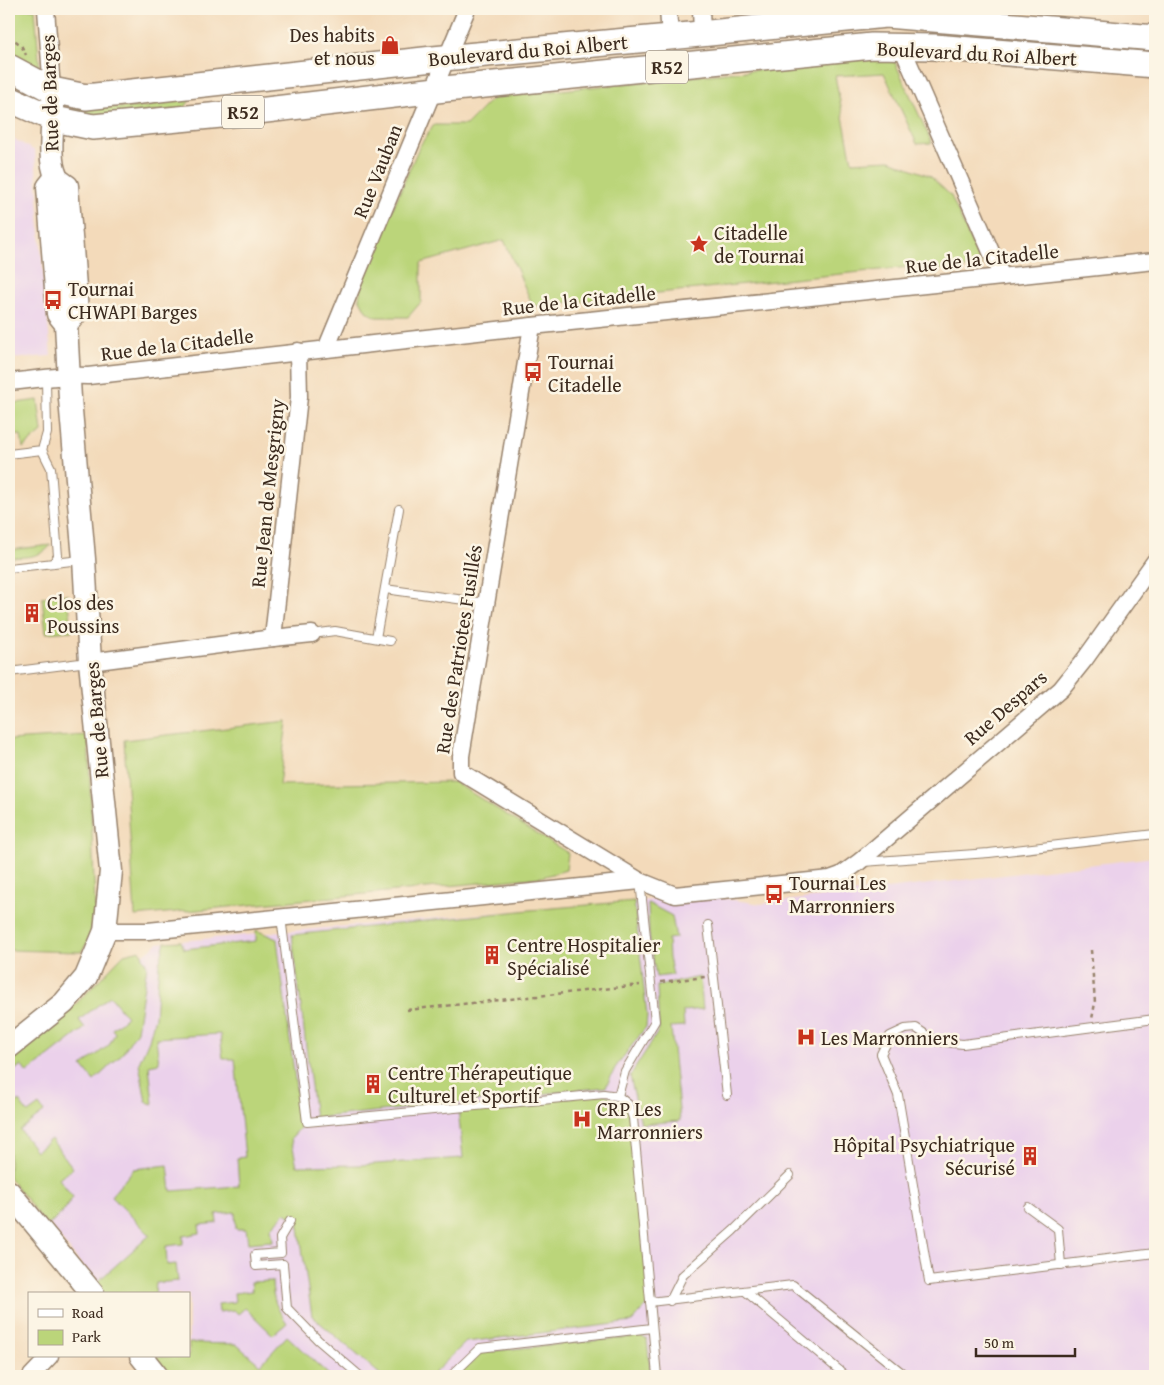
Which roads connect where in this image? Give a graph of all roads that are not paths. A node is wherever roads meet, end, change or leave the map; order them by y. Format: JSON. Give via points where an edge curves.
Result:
{"nodes":[{"id":1,"x":46,"y":9,"type":"edge"},
{"id":2,"x":467,"y":9,"type":"edge"},
{"id":3,"x":668,"y":9,"type":"edge"},
{"id":4,"x":701,"y":9,"type":"edge"},
{"id":5,"x":884,"y":12,"type":"edge"},
{"id":6,"x":702,"y":33,"type":"junction"},
{"id":7,"x":670,"y":37,"type":"junction"},
{"id":8,"x":1155,"y":38,"type":"edge"},
{"id":9,"x":901,"y":45,"type":"junction"},
{"id":10,"x":446,"y":58,"type":"junction"},
{"id":11,"x":1155,"y":65,"type":"edge"},
{"id":12,"x":9,"y":67,"type":"edge"},
{"id":13,"x":52,"y":90,"type":"junction"},
{"id":14,"x":433,"y":91,"type":"junction"},
{"id":15,"x":9,"y":99,"type":"edge"},
{"id":16,"x":54,"y":119,"type":"junction"},
{"id":17,"x":1155,"y":261,"type":"edge"},
{"id":18,"x":63,"y":264,"type":"dead end"},
{"id":19,"x":1002,"y":277,"type":"junction"},
{"id":20,"x":66,"y":324,"type":"junction"},
{"id":21,"x":532,"y":326,"type":"junction"},
{"id":22,"x":326,"y":349,"type":"junction"},
{"id":23,"x":298,"y":352,"type":"junction"},
{"id":24,"x":70,"y":374,"type":"junction"},
{"id":25,"x":46,"y":379,"type":"junction"},
{"id":26,"x":9,"y":382,"type":"edge"},
{"id":27,"x":42,"y":450,"type":"junction"},
{"id":28,"x":9,"y":454,"type":"edge"},
{"id":29,"x":399,"y":509,"type":"dead end"},
{"id":30,"x":84,"y":560,"type":"junction"},
{"id":31,"x":1155,"y":561,"type":"edge"},
{"id":32,"x":54,"y":563,"type":"junction"},
{"id":33,"x":9,"y":568,"type":"edge"},
{"id":34,"x":385,"y":589,"type":"junction"},
{"id":35,"x":486,"y":603,"type":"junction"},
{"id":36,"x":312,"y":634,"type":"joint"},
{"id":37,"x":273,"y":638,"type":"junction"},
{"id":38,"x":376,"y":638,"type":"junction"},
{"id":39,"x":390,"y":641,"type":"dead end"},
{"id":40,"x":90,"y":662,"type":"junction"},
{"id":41,"x":9,"y":672,"type":"edge"},
{"id":42,"x":1155,"y":834,"type":"edge"},
{"id":43,"x":858,"y":862,"type":"junction"},
{"id":44,"x":640,"y":880,"type":"junction"},
{"id":45,"x":281,"y":917,"type":"junction"},
{"id":46,"x":708,"y":925,"type":"dead end"},
{"id":47,"x":106,"y":931,"type":"junction"},
{"id":48,"x":1155,"y":1020,"type":"edge"},
{"id":49,"x":9,"y":1047,"type":"edge"},
{"id":50,"x":727,"y":1095,"type":"dead end"},
{"id":51,"x":618,"y":1096,"type":"junction"},
{"id":52,"x":790,"y":1175,"type":"dead end"},
{"id":53,"x":9,"y":1192,"type":"edge"},
{"id":54,"x":1028,"y":1207,"type":"dead end"},
{"id":55,"x":290,"y":1221,"type":"dead end"},
{"id":56,"x":281,"y":1252,"type":"junction"},
{"id":57,"x":1155,"y":1253,"type":"edge"},
{"id":58,"x":283,"y":1264,"type":"junction"},
{"id":59,"x":1061,"y":1265,"type":"junction"},
{"id":60,"x":745,"y":1291,"type":"junction"},
{"id":61,"x":91,"y":1292,"type":"edge"},
{"id":62,"x":670,"y":1301,"type":"junction"},
{"id":63,"x":650,"y":1302,"type":"junction"},
{"id":64,"x":652,"y":1328,"type":"junction"},
{"id":65,"x":48,"y":1358,"type":"edge"},
{"id":66,"x":144,"y":1358,"type":"edge"},
{"id":67,"x":31,"y":1376,"type":"edge"},
{"id":68,"x":157,"y":1376,"type":"edge"},
{"id":69,"x":360,"y":1376,"type":"edge"},
{"id":70,"x":451,"y":1376,"type":"edge"},
{"id":71,"x":658,"y":1376,"type":"edge"},
{"id":72,"x":846,"y":1376,"type":"edge"},
{"id":73,"x":906,"y":1376,"type":"edge"}],
"edges":[{"from":1,"to":13,"type":"street","name":"Rue de Barges"},
{"from":2,"to":10,"type":"street","name":"Rue Vauban"},
{"from":3,"to":7,"type":"street"},
{"from":4,"to":6,"type":"street"},
{"from":5,"to":6,"type":"main road","name":"Boulevard du Roi Albert","number":"R52"},
{"from":5,"to":8,"type":"main road","name":"Boulevard du Roi Albert","number":"R52"},
{"from":6,"to":7,"type":"main road","name":"Boulevard du Roi Albert","number":"R52"},
{"from":7,"to":10,"type":"main road","name":"Boulevard du Roi Albert","number":"R52"},
{"from":9,"to":11,"type":"main road","name":"Boulevard du Roi Albert","number":"R52"},
{"from":9,"to":14,"type":"main road","name":"Boulevard du Roi Albert","number":"R52"},
{"from":9,"to":19,"type":"street"},
{"from":10,"to":13,"type":"main road","name":"Boulevard du Roi Albert","number":"R52","via":[[86,97]]},
{"from":10,"to":14,"type":"street","name":"Rue Vauban"},
{"from":12,"to":13,"type":"main road","number":"R52"},
{"from":13,"to":16,"type":"street","name":"Rue de Barges"},
{"from":14,"to":16,"type":"main road","name":"Boulevard du Roi Albert","number":"R52","via":[[93,126]]},
{"from":14,"to":22,"type":"street","name":"Rue Vauban"},
{"from":15,"to":16,"type":"main road","number":"R52"},
{"from":16,"to":20,"type":"street","name":"Rue de Barges","via":[[52,159],[56,182],[48,187],[58,314]]},
{"from":17,"to":19,"type":"street","name":"Rue de la Citadelle"},
{"from":18,"to":20,"type":"lane","name":"Rue de Barges"},
{"from":19,"to":21,"type":"street","name":"Rue de la Citadelle"},
{"from":20,"to":24,"type":"street","name":"Rue de Barges"},
{"from":21,"to":22,"type":"street","name":"Rue de la Citadelle"},
{"from":21,"to":35,"type":"street","name":"Rue des Patriotes Fusillés"},
{"from":22,"to":23,"type":"street","name":"Rue de la Citadelle"},
{"from":23,"to":24,"type":"street","name":"Rue de la Citadelle","via":[[88,376]]},
{"from":23,"to":37,"type":"street","name":"Rue Jean de Mesgrigny","via":[[299,397]]},
{"from":24,"to":25,"type":"street","name":"Rue de la Citadelle"},
{"from":24,"to":30,"type":"street","name":"Rue de Barges"},
{"from":25,"to":26,"type":"street","name":"Rue de la Citadelle"},
{"from":25,"to":27,"type":"lane","via":[[47,433]]},
{"from":27,"to":28,"type":"lane"},
{"from":27,"to":32,"type":"lane","via":[[51,468],[58,556]]},
{"from":29,"to":34,"type":"lane"},
{"from":30,"to":32,"type":"lane"},
{"from":30,"to":40,"type":"street","name":"Rue de Barges"},
{"from":31,"to":43,"type":"street","name":"Rue Despars","via":[[1085,659],[1060,688]]},
{"from":32,"to":33,"type":"lane"},
{"from":34,"to":35,"type":"lane"},
{"from":34,"to":38,"type":"lane"},
{"from":35,"to":44,"type":"street","name":"Rue des Patriotes Fusillés","via":[[461,772]]},
{"from":36,"to":37,"type":"street"},
{"from":36,"to":38,"type":"lane","via":[[335,631]]},
{"from":37,"to":40,"type":"street"},
{"from":38,"to":39,"type":"lane"},
{"from":40,"to":41,"type":"lane"},
{"from":40,"to":47,"type":"street","name":"Rue de Barges","via":[[110,871]]},
{"from":42,"to":43,"type":"lane","via":[[989,853]]},
{"from":43,"to":44,"type":"street","name":"Rue des Patriotes Fusillés","via":[[830,879],[675,895]]},
{"from":44,"to":45,"type":"street","name":"Rue des Patriotes Fusillés"},
{"from":44,"to":51,"type":"lane","via":[[655,1021],[625,1071]]},
{"from":45,"to":47,"type":"street","name":"Rue des Patriotes Fusillés","via":[[148,931]]},
{"from":45,"to":51,"type":"lane","via":[[307,1122],[604,1094]]},
{"from":46,"to":50,"type":"lane"},
{"from":47,"to":49,"type":"street","name":"Rue de Barges","via":[[86,978],[64,1002]]},
{"from":48,"to":59,"type":"lane","via":[[963,1044],[934,1041],[916,1028],[905,1029],[890,1036],[881,1054],[898,1095],[929,1281]]},
{"from":51,"to":63,"type":"lane","via":[[628,1104],[633,1118]]},
{"from":52,"to":62,"type":"lane","via":[[683,1275]]},
{"from":53,"to":61,"type":"street"},
{"from":54,"to":59,"type":"lane","via":[[1058,1229]]},
{"from":55,"to":56,"type":"lane","via":[[280,1238]]},
{"from":56,"to":58,"type":"lane"},
{"from":56,"to":58,"type":"lane","via":[[255,1255],[256,1266]]},
{"from":57,"to":59,"type":"lane"},
{"from":58,"to":69,"type":"lane","via":[[287,1308]]},
{"from":60,"to":62,"type":"lane"},
{"from":60,"to":72,"type":"lane"},
{"from":60,"to":73,"type":"lane","via":[[793,1285]]},
{"from":62,"to":63,"type":"lane"},
{"from":63,"to":64,"type":"lane"},
{"from":64,"to":70,"type":"lane","via":[[480,1348]]},
{"from":64,"to":71,"type":"lane"},
{"from":65,"to":67,"type":"street"},
{"from":66,"to":68,"type":"street"}]}
